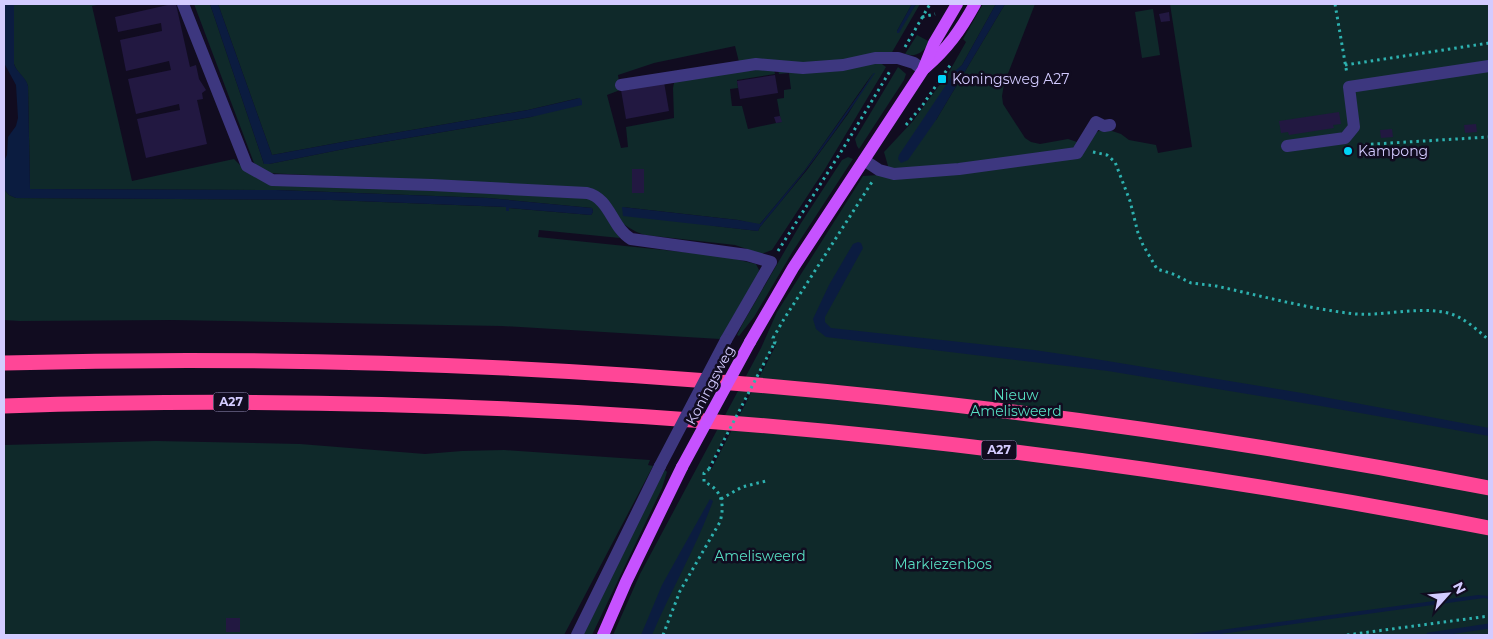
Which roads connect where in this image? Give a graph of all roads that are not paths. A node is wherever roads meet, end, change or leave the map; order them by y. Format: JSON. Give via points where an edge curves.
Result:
{"nodes":[{"id":1,"x":183,"y":4,"type":"edge"},
{"id":2,"x":957,"y":4,"type":"edge"},
{"id":3,"x":975,"y":4,"type":"edge"},
{"id":4,"x":1489,"y":66,"type":"edge"},
{"id":5,"x":923,"y":70,"type":"junction"},
{"id":6,"x":621,"y":85,"type":"dead end"},
{"id":7,"x":1110,"y":125,"type":"dead end"},
{"id":8,"x":1286,"y":146,"type":"dead end"},
{"id":9,"x":864,"y":160,"type":"junction"},
{"id":10,"x":4,"y":363,"type":"edge"},
{"id":11,"x":4,"y":406,"type":"edge"},
{"id":12,"x":1489,"y":488,"type":"edge"},
{"id":13,"x":1489,"y":528,"type":"edge"},
{"id":14,"x":577,"y":635,"type":"edge"},
{"id":15,"x":603,"y":635,"type":"edge"}],
"edges":[{"from":1,"to":14,"type":"street","name":"Koningsweg","bridge":true,"via":[[247,166],[272,180],[587,193],[595,195],[631,239],[747,255],[771,262],[660,466]]},
{"from":2,"to":5,"type":"main road","name":"Koningsweg","via":[[934,43]]},
{"from":3,"to":5,"type":"main road","name":"Koningsweg","via":[[945,50]]},
{"from":4,"to":8,"type":"street","via":[[1349,87],[1354,127],[1345,138]]},
{"from":5,"to":6,"type":"street","via":[[898,58],[875,58],[843,65],[803,68],[756,64]]},
{"from":5,"to":9,"type":"main road","name":"Koningsweg"},
{"from":7,"to":9,"type":"street","via":[[1096,122],[1077,153],[894,174],[879,170]]},
{"from":9,"to":15,"type":"main road","name":"Koningsweg","bridge":true,"via":[[793,268],[750,342],[682,467]]},
{"from":10,"to":12,"type":"highway","via":[[182,360],[360,364],[621,375],[829,392],[1094,423],[1284,451]]},
{"from":11,"to":13,"type":"highway","number":"A27","via":[[188,402],[383,404],[541,409],[733,422],[1104,462],[1296,492]]}]}
